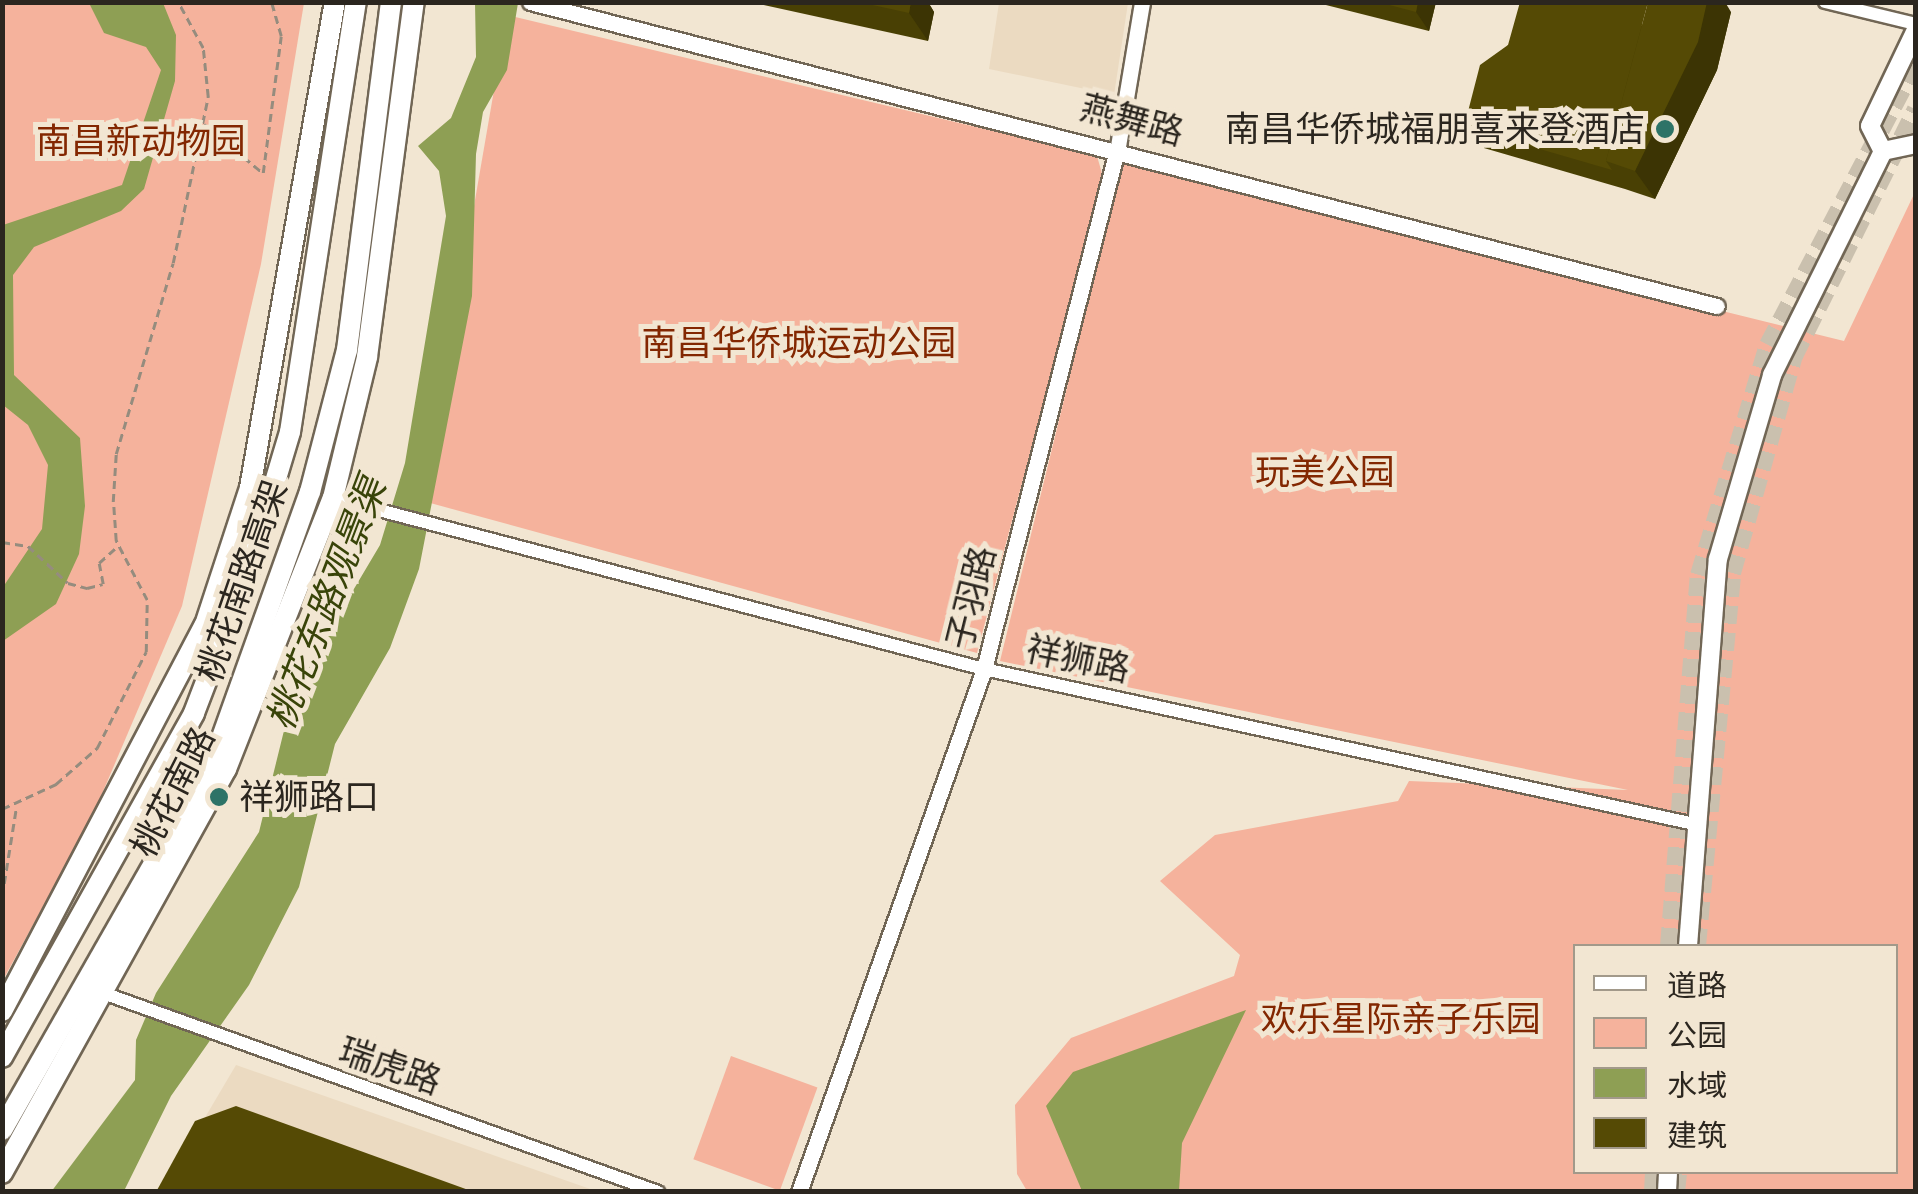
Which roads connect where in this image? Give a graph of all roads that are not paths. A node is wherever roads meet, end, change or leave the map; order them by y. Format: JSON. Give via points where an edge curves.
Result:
{"nodes":[{"id":1,"x":335,"y":2,"type":"edge"},
{"id":2,"x":356,"y":2,"type":"edge"},
{"id":3,"x":391,"y":2,"type":"edge"},
{"id":4,"x":414,"y":2,"type":"edge"},
{"id":5,"x":530,"y":2,"type":"edge"},
{"id":6,"x":1142,"y":2,"type":"edge"},
{"id":7,"x":1825,"y":2,"type":"edge"},
{"id":8,"x":1916,"y":27,"type":"edge"},
{"id":9,"x":1916,"y":144,"type":"edge"},
{"id":10,"x":1118,"y":146,"type":"junction"},
{"id":11,"x":1883,"y":151,"type":"junction"},
{"id":12,"x":1717,"y":306,"type":"dead end"},
{"id":13,"x":333,"y":498,"type":"junction"},
{"id":14,"x":984,"y":669,"type":"junction"},
{"id":15,"x":1699,"y":825,"type":"junction"},
{"id":16,"x":1688,"y":944,"type":"edge"},
{"id":17,"x":103,"y":993,"type":"junction"},
{"id":18,"x":2,"y":1011,"type":"edge"},
{"id":19,"x":2,"y":1058,"type":"edge"},
{"id":20,"x":2,"y":1130,"type":"edge"},
{"id":21,"x":2,"y":1173,"type":"edge"},
{"id":22,"x":658,"y":1192,"type":"edge"},
{"id":23,"x":798,"y":1192,"type":"edge"}],
"edges":[{"from":1,"to":18,"type":"main road","name":"桃花南路","via":[[250,488],[205,625]]},
{"from":2,"to":19,"type":"main road","name":"桃花南路高架","via":[[294,415],[248,572],[194,713]]},
{"from":3,"to":20,"type":"main road","name":"桃花南路高架","via":[[348,350],[310,492],[214,757]]},
{"from":4,"to":13,"type":"main road","name":"桃花南路","via":[[367,357]]},
{"from":5,"to":10,"type":"street","name":"燕舞路"},
{"from":6,"to":10,"type":"street","name":"子羽路"},
{"from":7,"to":8,"type":"street"},
{"from":8,"to":11,"type":"main road","via":[[1872,112]]},
{"from":9,"to":11,"type":"main road"},
{"from":10,"to":12,"type":"street","name":"燕舞路"},
{"from":10,"to":14,"type":"street","name":"子羽路"},
{"from":11,"to":15,"type":"main road","via":[[1786,339],[1723,540]]},
{"from":13,"to":14,"type":"street","name":"祥狮路"},
{"from":13,"to":17,"type":"main road","name":"桃花南路","via":[[226,770]]},
{"from":14,"to":15,"type":"street","name":"祥狮路"},
{"from":14,"to":23,"type":"street","name":"子羽路"},
{"from":15,"to":16,"type":"main road"},
{"from":17,"to":21,"type":"main road","name":"桃花南路"},
{"from":17,"to":22,"type":"street","name":"瑞虎路"}]}
